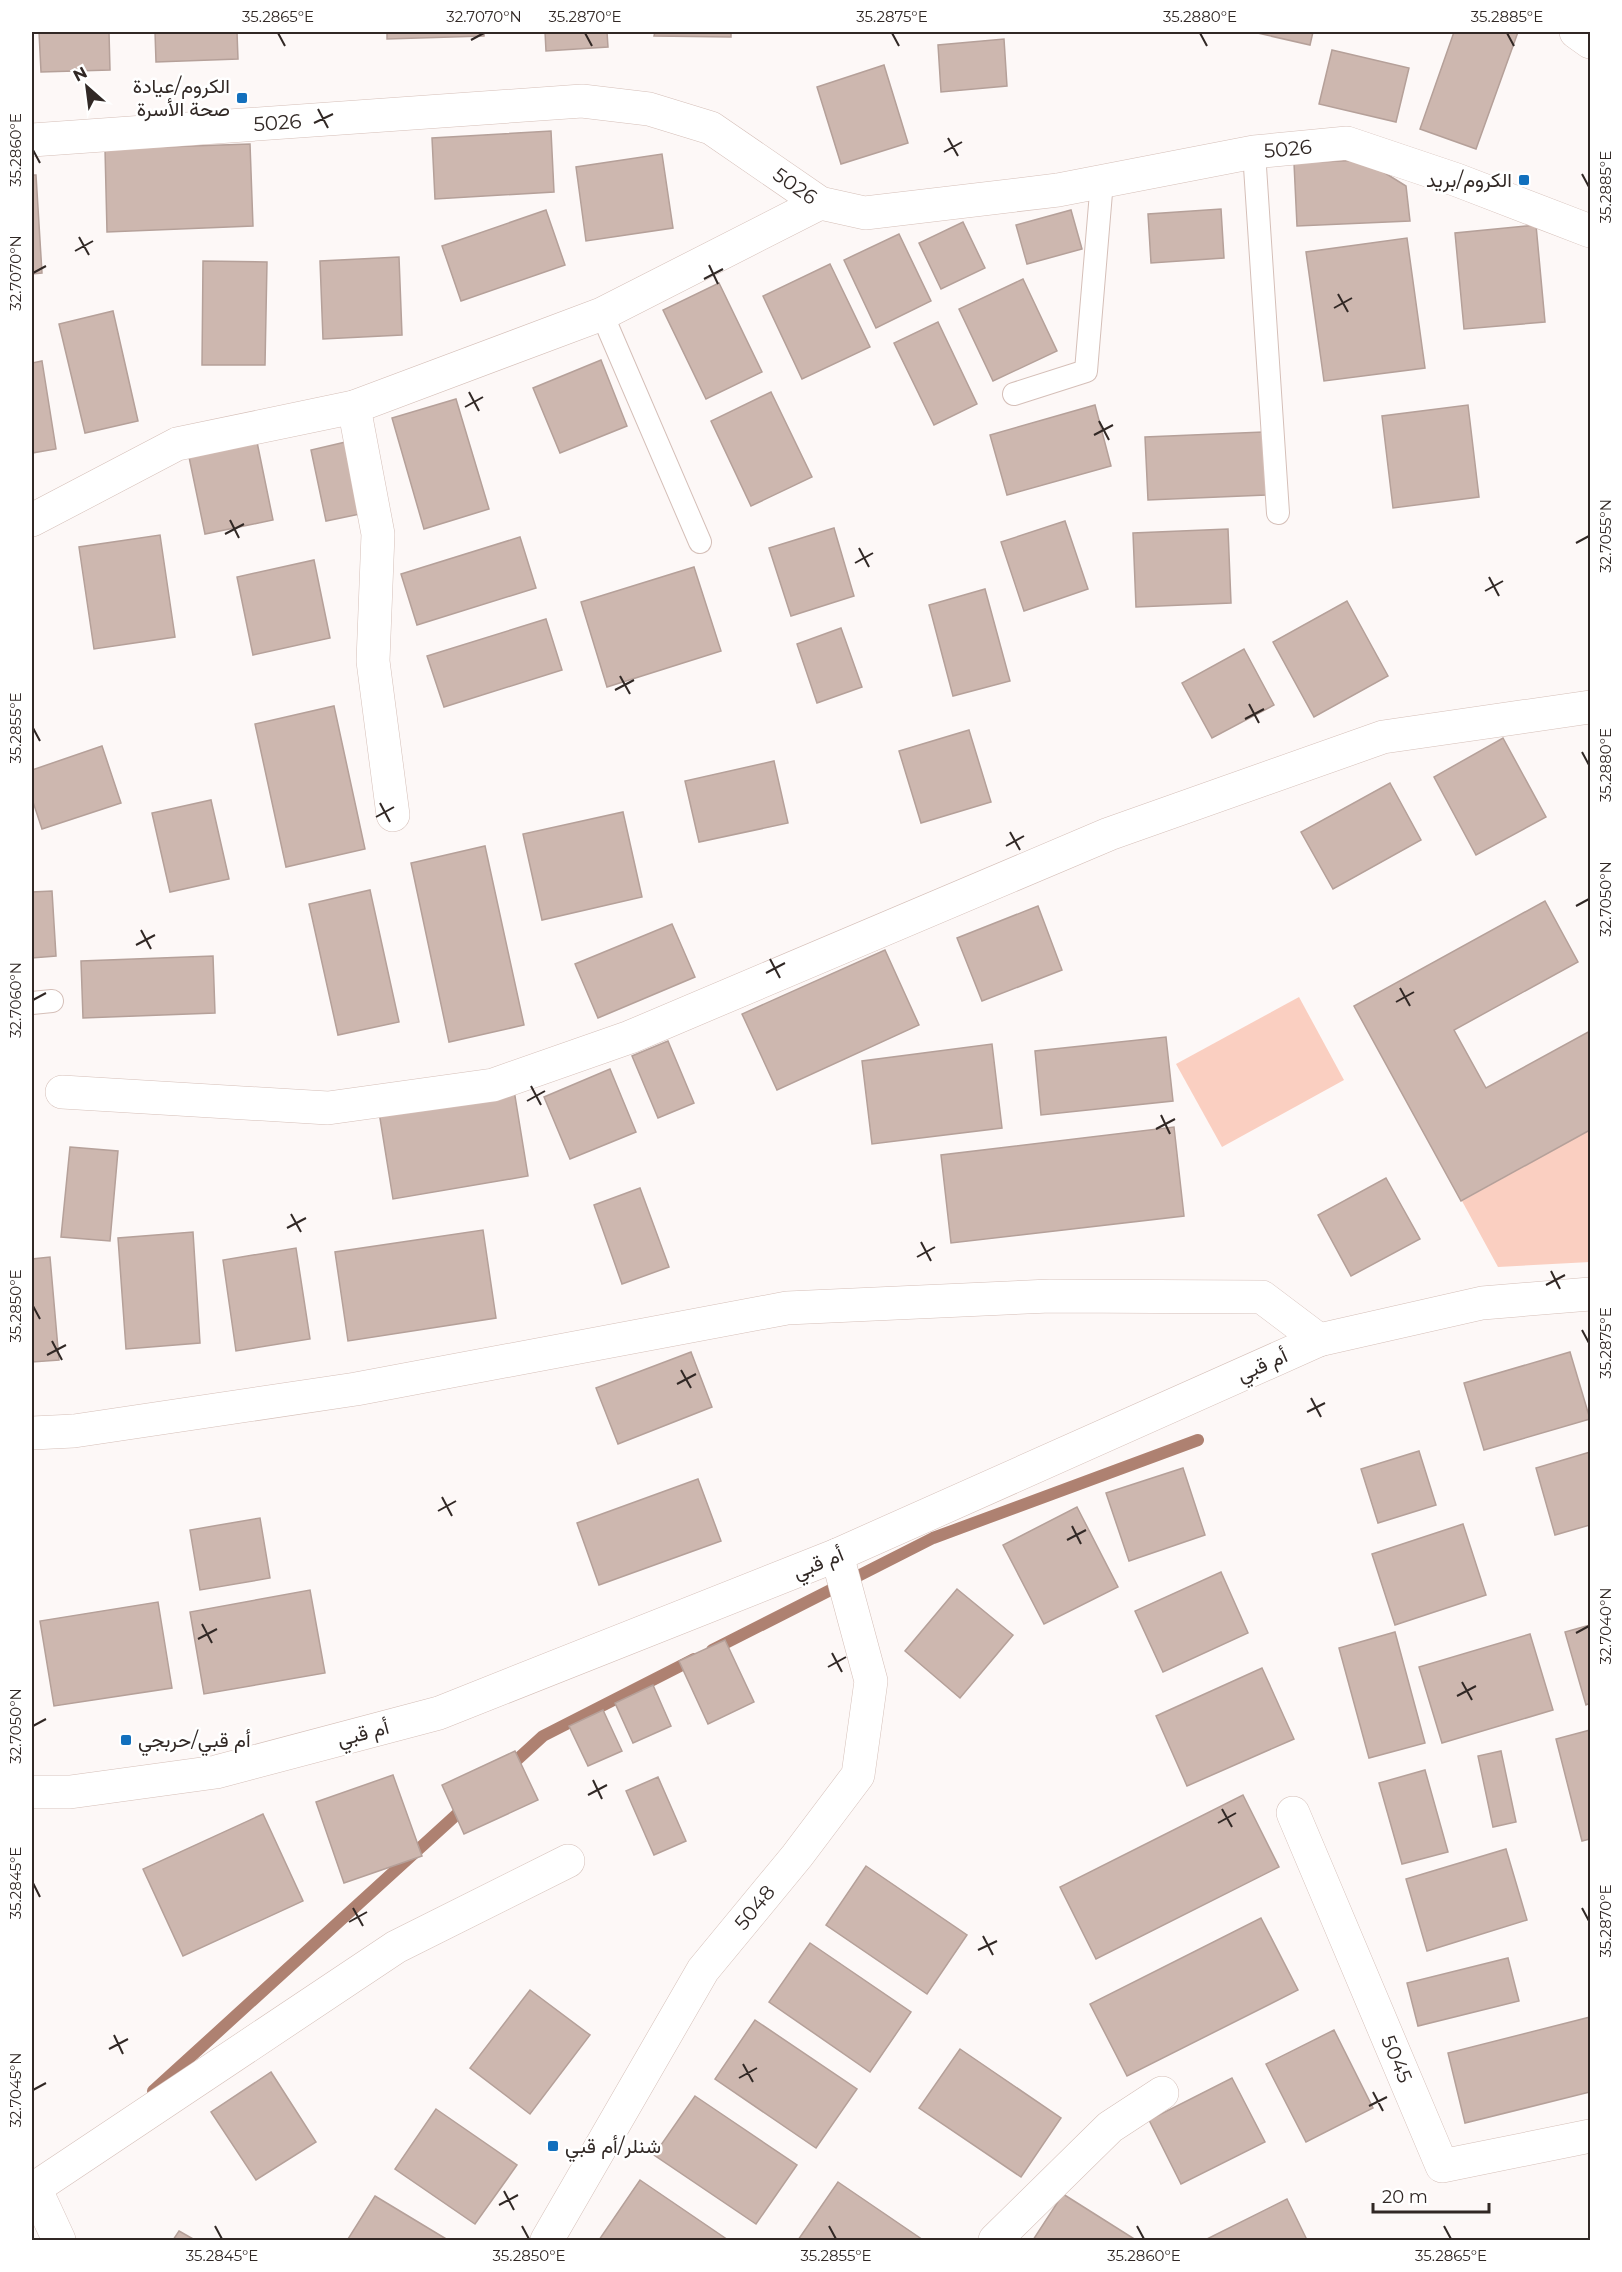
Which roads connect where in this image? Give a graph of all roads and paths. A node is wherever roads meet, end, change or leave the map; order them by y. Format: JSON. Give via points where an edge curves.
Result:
{"nodes":[{"id":1,"x":1576,"y":32,"type":"edge"},
{"id":2,"x":1590,"y":42,"type":"edge"},
{"id":3,"x":32,"y":140,"type":"edge"},
{"id":4,"x":1254,"y":152,"type":"junction"},
{"id":5,"x":1102,"y":182,"type":"junction"},
{"id":6,"x":820,"y":203,"type":"junction"},
{"id":7,"x":1590,"y":231,"type":"edge"},
{"id":8,"x":602,"y":314,"type":"junction"},
{"id":9,"x":1014,"y":394,"type":"dead end"},
{"id":10,"x":354,"y":406,"type":"junction"},
{"id":11,"x":1278,"y":513,"type":"dead end"},
{"id":12,"x":32,"y":520,"type":"edge"},
{"id":13,"x":700,"y":542,"type":"dead end"},
{"id":14,"x":1590,"y":707,"type":"edge"},
{"id":15,"x":393,"y":815,"type":"dead end"},
{"id":16,"x":62,"y":1092,"type":"dead end"},
{"id":17,"x":1590,"y":1294,"type":"edge"},
{"id":18,"x":1319,"y":1340,"type":"junction"},
{"id":19,"x":32,"y":1433,"type":"edge"},
{"id":20,"x":837,"y":1555,"type":"junction"},
{"id":21,"x":32,"y":1792,"type":"edge"},
{"id":22,"x":1293,"y":1813,"type":"dead end"},
{"id":23,"x":568,"y":1861,"type":"dead end"},
{"id":24,"x":1162,"y":2092,"type":"dead end"},
{"id":25,"x":1590,"y":2136,"type":"edge"},
{"id":26,"x":33,"y":2189,"type":"edge"},
{"id":27,"x":59,"y":2241,"type":"edge"},
{"id":28,"x":547,"y":2241,"type":"edge"},
{"id":29,"x":995,"y":2241,"type":"edge"}],
"edges":[{"from":1,"to":2,"type":"street"},
{"from":3,"to":6,"type":"street","name":"5026","via":[[582,101],[649,109],[711,128]]},
{"from":4,"to":5,"type":"street","name":"5026"},
{"from":4,"to":7,"type":"street","name":"5026","via":[[1347,143]]},
{"from":4,"to":11,"type":"lane"},
{"from":5,"to":6,"type":"street","name":"5026","via":[[865,213]]},
{"from":5,"to":9,"type":"lane","via":[[1086,371]]},
{"from":6,"to":8,"type":"street"},
{"from":8,"to":10,"type":"street"},
{"from":8,"to":13,"type":"lane"},
{"from":10,"to":12,"type":"street","via":[[177,444]]},
{"from":10,"to":15,"type":"street","via":[[378,534],[374,661]]},
{"from":14,"to":16,"type":"street","via":[[1383,737],[1109,834],[630,1037],[493,1085],[328,1108]]},
{"from":17,"to":18,"type":"street","name":"أم قبي","via":[[1482,1303]]},
{"from":18,"to":19,"type":"street","via":[[1262,1297],[1050,1296],[787,1308],[356,1389],[74,1431]]},
{"from":18,"to":20,"type":"street","name":"أم قبي"},
{"from":20,"to":21,"type":"street","name":"أم قبي","via":[[440,1713],[216,1772],[70,1792]]},
{"from":20,"to":28,"type":"street","name":"5048","via":[[871,1682],[858,1775],[703,1971]]},
{"from":22,"to":25,"type":"street","name":"5045","via":[[1442,2166]]},
{"from":23,"to":26,"type":"street","via":[[396,1947]]},
{"from":24,"to":29,"type":"street","via":[[1110,2127]]},
{"from":26,"to":27,"type":"street"}]}
